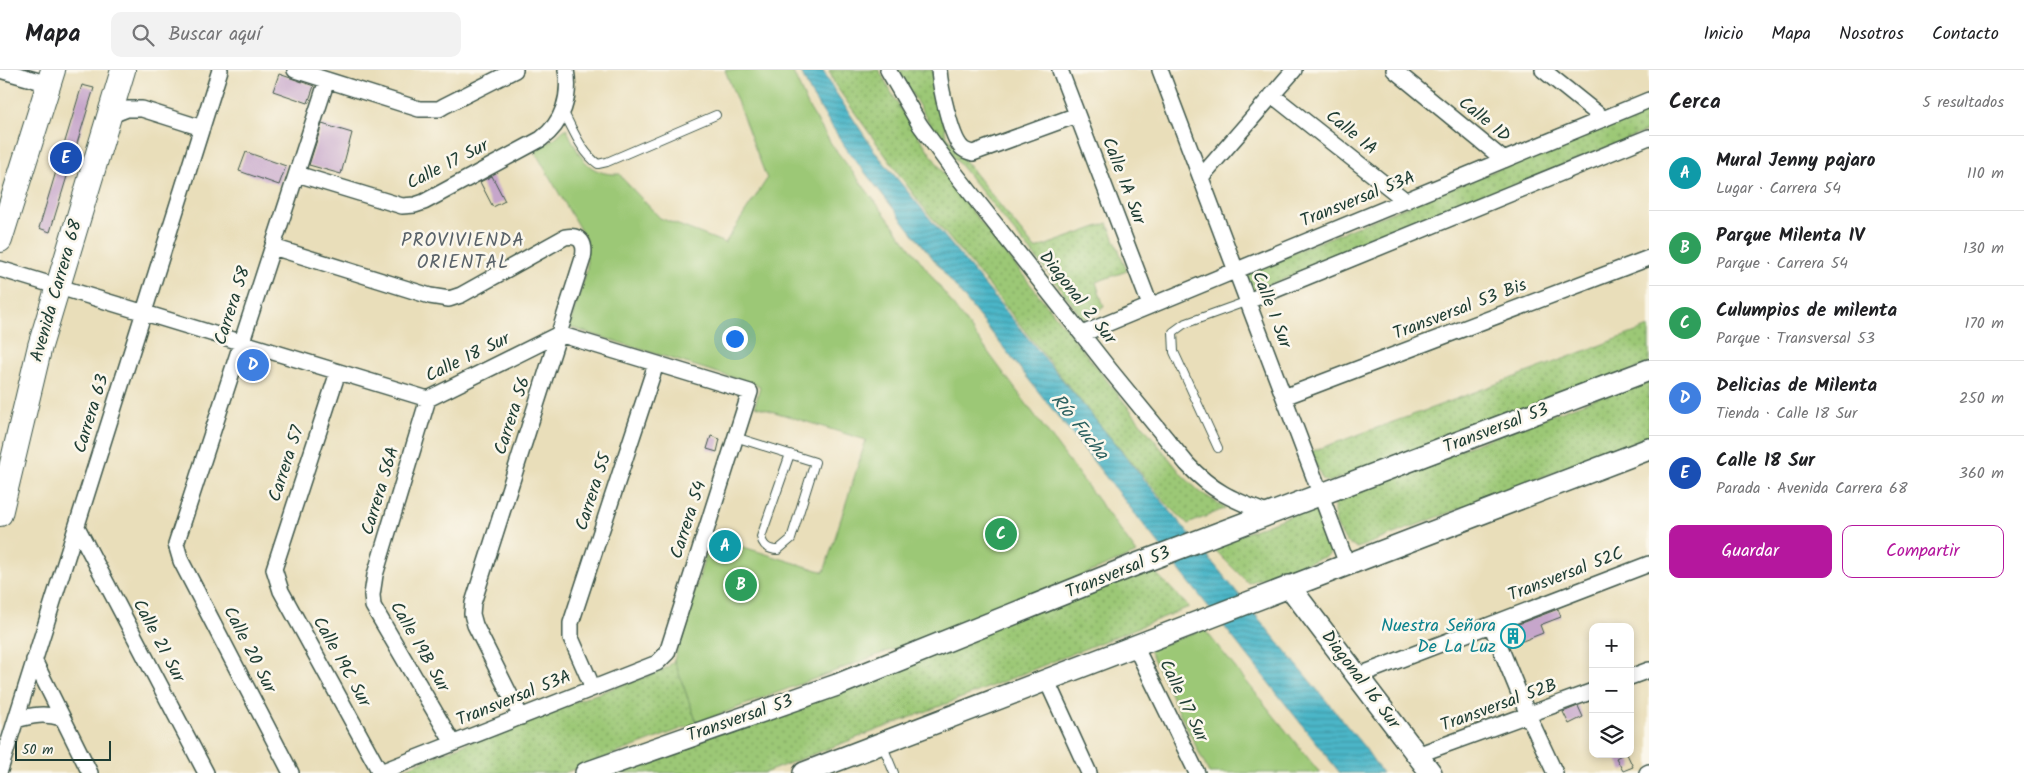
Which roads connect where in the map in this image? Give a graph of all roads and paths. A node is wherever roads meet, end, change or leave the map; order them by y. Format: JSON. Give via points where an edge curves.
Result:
{"nodes":[{"id":1,"x":0,"y":70,"type":"edge"},
{"id":2,"x":123,"y":70,"type":"edge"},
{"id":3,"x":220,"y":70,"type":"edge"},
{"id":4,"x":295,"y":70,"type":"edge"},
{"id":5,"x":515,"y":70,"type":"edge"},
{"id":6,"x":566,"y":70,"type":"edge"},
{"id":7,"x":888,"y":70,"type":"edge"},
{"id":8,"x":939,"y":70,"type":"edge"},
{"id":9,"x":1060,"y":70,"type":"edge"},
{"id":10,"x":1294,"y":70,"type":"edge"},
{"id":11,"x":1394,"y":70,"type":"edge"},
{"id":12,"x":1543,"y":70,"type":"edge"},
{"id":13,"x":1163,"y":71,"type":"edge"},
{"id":14,"x":51,"y":77,"type":"edge"},
{"id":15,"x":328,"y":80,"type":"junction"},
{"id":16,"x":1272,"y":95,"type":"junction"},
{"id":17,"x":1649,"y":100,"type":"edge"},
{"id":18,"x":563,"y":111,"type":"junction"},
{"id":19,"x":716,"y":115,"type":"dead end"},
{"id":20,"x":1077,"y":115,"type":"junction"},
{"id":21,"x":109,"y":116,"type":"junction"},
{"id":22,"x":1604,"y":119,"type":"junction"},
{"id":23,"x":202,"y":128,"type":"junction"},
{"id":24,"x":1649,"y":137,"type":"edge"},
{"id":25,"x":1504,"y":160,"type":"junction"},
{"id":26,"x":297,"y":174,"type":"junction"},
{"id":27,"x":1201,"y":177,"type":"junction"},
{"id":28,"x":1406,"y":201,"type":"junction"},
{"id":29,"x":0,"y":240,"type":"edge"},
{"id":30,"x":273,"y":247,"type":"junction"},
{"id":31,"x":1649,"y":258,"type":"edge"},
{"id":32,"x":0,"y":270,"type":"edge"},
{"id":33,"x":1236,"y":270,"type":"junction"},
{"id":34,"x":58,"y":287,"type":"junction"},
{"id":35,"x":1248,"y":301,"type":"junction"},
{"id":36,"x":1150,"y":305,"type":"junction"},
{"id":37,"x":144,"y":313,"type":"junction"},
{"id":38,"x":559,"y":334,"type":"junction"},
{"id":39,"x":1082,"y":334,"type":"junction"},
{"id":40,"x":241,"y":343,"type":"junction"},
{"id":41,"x":656,"y":364,"type":"junction"},
{"id":42,"x":1649,"y":370,"type":"edge"},
{"id":43,"x":338,"y":372,"type":"junction"},
{"id":44,"x":1284,"y":397,"type":"junction"},
{"id":45,"x":428,"y":399,"type":"junction"},
{"id":46,"x":735,"y":437,"type":"junction"},
{"id":47,"x":1218,"y":448,"type":"dead end"},
{"id":48,"x":1649,"y":449,"type":"edge"},
{"id":49,"x":790,"y":454,"type":"junction"},
{"id":50,"x":1321,"y":495,"type":"junction"},
{"id":51,"x":0,"y":514,"type":"edge"},
{"id":52,"x":1269,"y":514,"type":"junction"},
{"id":53,"x":76,"y":526,"type":"junction"},
{"id":54,"x":176,"y":544,"type":"joint"},
{"id":55,"x":1347,"y":564,"type":"junction"},
{"id":56,"x":1649,"y":564,"type":"edge"},
{"id":57,"x":274,"y":568,"type":"joint"},
{"id":58,"x":1289,"y":586,"type":"junction"},
{"id":59,"x":372,"y":595,"type":"joint"},
{"id":60,"x":1491,"y":625,"type":"junction"},
{"id":61,"x":1135,"y":646,"type":"junction"},
{"id":62,"x":663,"y":659,"type":"joint"},
{"id":63,"x":34,"y":660,"type":"junction"},
{"id":64,"x":1649,"y":670,"type":"edge"},
{"id":65,"x":1357,"y":676,"type":"junction"},
{"id":66,"x":1634,"y":676,"type":"edge"},
{"id":67,"x":1046,"y":679,"type":"junction"},
{"id":68,"x":593,"y":688,"type":"junction"},
{"id":69,"x":1589,"y":692,"type":"edge"},
{"id":70,"x":1528,"y":715,"type":"junction"},
{"id":71,"x":521,"y":717,"type":"junction"},
{"id":72,"x":62,"y":718,"type":"junction"},
{"id":73,"x":16,"y":720,"type":"junction"},
{"id":74,"x":881,"y":742,"type":"junction"},
{"id":75,"x":453,"y":743,"type":"junction"},
{"id":76,"x":1417,"y":755,"type":"junction"},
{"id":77,"x":0,"y":770,"type":"edge"},
{"id":78,"x":90,"y":773,"type":"edge"},
{"id":79,"x":206,"y":773,"type":"edge"},
{"id":80,"x":291,"y":773,"type":"edge"},
{"id":81,"x":379,"y":773,"type":"edge"},
{"id":82,"x":586,"y":773,"type":"edge"},
{"id":83,"x":804,"y":773,"type":"edge"},
{"id":84,"x":894,"y":773,"type":"edge"},
{"id":85,"x":1089,"y":773,"type":"edge"},
{"id":86,"x":1197,"y":773,"type":"edge"},
{"id":87,"x":1431,"y":773,"type":"edge"},
{"id":88,"x":1555,"y":773,"type":"edge"}],
"edges":[{"from":1,"to":14,"type":"street"},
{"from":2,"to":21,"type":"main road","name":"Avenida Carrera 68"},
{"from":3,"to":23,"type":"street","name":"Carrera 63"},
{"from":4,"to":15,"type":"street"},
{"from":5,"to":15,"type":"street","via":[[444,106],[430,109],[419,109]]},
{"from":6,"to":18,"type":"street","via":[[568,81]]},
{"from":7,"to":39,"type":"street","name":"Diagonal 2 Sur","via":[[920,125]]},
{"from":8,"to":20,"type":"street","via":[[947,112],[958,142],[962,149],[973,153]]},
{"from":9,"to":20,"type":"street","name":"Calle 1A Sur"},
{"from":10,"to":16,"type":"street"},
{"from":11,"to":25,"type":"street","name":"Calle 1D"},
{"from":12,"to":22,"type":"street"},
{"from":13,"to":27,"type":"street","name":"Calle 1 Sur"},
{"from":14,"to":29,"type":"main road"},
{"from":15,"to":26,"type":"street","name":"Carrera 58"},
{"from":16,"to":27,"type":"street"},
{"from":16,"to":28,"type":"street","name":"Calle 1A"},
{"from":17,"to":22,"type":"street","name":"Transversal 53A"},
{"from":18,"to":19,"type":"lane","via":[[584,150],[598,164]]},
{"from":18,"to":26,"type":"street","name":"Calle 17 Sur","via":[[553,129],[540,139],[415,205],[402,206]]},
{"from":20,"to":36,"type":"street","name":"Calle 1A Sur"},
{"from":21,"to":23,"type":"street","via":[[127,109],[142,109]]},
{"from":21,"to":34,"type":"main road","name":"Avenida Carrera 68"},
{"from":22,"to":25,"type":"street","name":"Transversal 53A"},
{"from":23,"to":37,"type":"street","name":"Carrera 63"},
{"from":24,"to":35,"type":"street"},
{"from":25,"to":28,"type":"street","name":"Transversal 53A"},
{"from":26,"to":30,"type":"street","name":"Carrera 58"},
{"from":27,"to":33,"type":"street","name":"Calle 1 Sur"},
{"from":28,"to":33,"type":"street","name":"Transversal 53A"},
{"from":30,"to":38,"type":"street","name":"Carrera 56","via":[[448,299],[572,236],[578,238],[585,249]]},
{"from":30,"to":40,"type":"street","name":"Carrera 58"},
{"from":31,"to":44,"type":"street","name":"Transversal 53 Bis"},
{"from":32,"to":34,"type":"street","name":"Calle 18 Sur"},
{"from":33,"to":35,"type":"street","name":"Calle 1 Sur"},
{"from":33,"to":36,"type":"street","name":"Transversal 53A"},
{"from":34,"to":37,"type":"street","name":"Calle 18 Sur"},
{"from":34,"to":51,"type":"main road","name":"Avenida Carrera 68","via":[[27,394]]},
{"from":35,"to":44,"type":"street","name":"Calle 1 Sur"},
{"from":35,"to":47,"type":"lane","via":[[1184,324],[1173,332],[1174,352]]},
{"from":36,"to":39,"type":"street","name":"Transversal 53A"},
{"from":37,"to":40,"type":"street","name":"Calle 18 Sur"},
{"from":37,"to":53,"type":"street","name":"Carrera 63"},
{"from":38,"to":41,"type":"street"},
{"from":38,"to":45,"type":"street","name":"Calle 18 Sur"},
{"from":38,"to":71,"type":"street","name":"Carrera 56","via":[[472,603],[475,625]]},
{"from":39,"to":52,"type":"street","name":"Diagonal 2 Sur","via":[[1200,478],[1226,497]]},
{"from":40,"to":43,"type":"street","name":"Calle 18 Sur"},
{"from":40,"to":54,"type":"street","name":"Carrera 58"},
{"from":41,"to":46,"type":"street","name":"Carrera 54","via":[[750,392]]},
{"from":41,"to":68,"type":"street","name":"Carrera 55","via":[[571,623],[571,638]]},
{"from":42,"to":50,"type":"street","name":"Transversal 53"},
{"from":43,"to":45,"type":"street","name":"Calle 18 Sur"},
{"from":43,"to":57,"type":"street","name":"Carrera 57"},
{"from":44,"to":50,"type":"street","name":"Calle 1 Sur"},
{"from":45,"to":59,"type":"street","name":"Carrera 56A","via":[[375,575]]},
{"from":46,"to":49,"type":"lane"},
{"from":46,"to":62,"type":"street","name":"Carrera 54"},
{"from":48,"to":55,"type":"street"},
{"from":49,"to":49,"type":"lane","via":[[761,537],[763,544],[771,550],[778,550],[791,539],[815,462]]},
{"from":50,"to":52,"type":"street","name":"Transversal 53"},
{"from":50,"to":55,"type":"street","name":"Calle 1 Sur"},
{"from":52,"to":82,"type":"street","name":"Transversal 53","via":[[837,684]]},
{"from":53,"to":63,"type":"street","name":"Carrera 63"},
{"from":53,"to":79,"type":"street","name":"Calle 21 Sur"},
{"from":54,"to":80,"type":"street","name":"Calle 20 Sur","via":[[181,561]]},
{"from":55,"to":58,"type":"street"},
{"from":56,"to":60,"type":"street","name":"Transversal 52C"},
{"from":57,"to":81,"type":"street","name":"Calle 19C Sur","via":[[281,590]]},
{"from":58,"to":61,"type":"street"},
{"from":58,"to":65,"type":"street","name":"Diagonal 16 Sur"},
{"from":59,"to":75,"type":"street","name":"Calle 19B Sur","via":[[374,606]]},
{"from":60,"to":65,"type":"street","name":"Transversal 52C"},
{"from":60,"to":70,"type":"street"},
{"from":61,"to":67,"type":"street"},
{"from":61,"to":86,"type":"street","name":"Calle 17 Sur"},
{"from":62,"to":68,"type":"street","name":"Transversal 53A"},
{"from":63,"to":72,"type":"street"},
{"from":63,"to":73,"type":"street","name":"Carrera 63"},
{"from":64,"to":66,"type":"street"},
{"from":65,"to":76,"type":"street","name":"Diagonal 16 Sur"},
{"from":67,"to":74,"type":"street"},
{"from":67,"to":85,"type":"street"},
{"from":68,"to":71,"type":"street","name":"Transversal 53A"},
{"from":69,"to":70,"type":"street","name":"Transversal 52B"},
{"from":70,"to":76,"type":"street","name":"Transversal 52B"},
{"from":70,"to":88,"type":"street"},
{"from":71,"to":75,"type":"street","name":"Transversal 53A"},
{"from":72,"to":73,"type":"street","via":[[47,714]]},
{"from":72,"to":78,"type":"street"},
{"from":73,"to":77,"type":"street","name":"Carrera 63"},
{"from":74,"to":83,"type":"street"},
{"from":74,"to":84,"type":"lane"},
{"from":75,"to":81,"type":"street","name":"Transversal 53A"},
{"from":76,"to":87,"type":"street","name":"Diagonal 16 Sur"}]}
